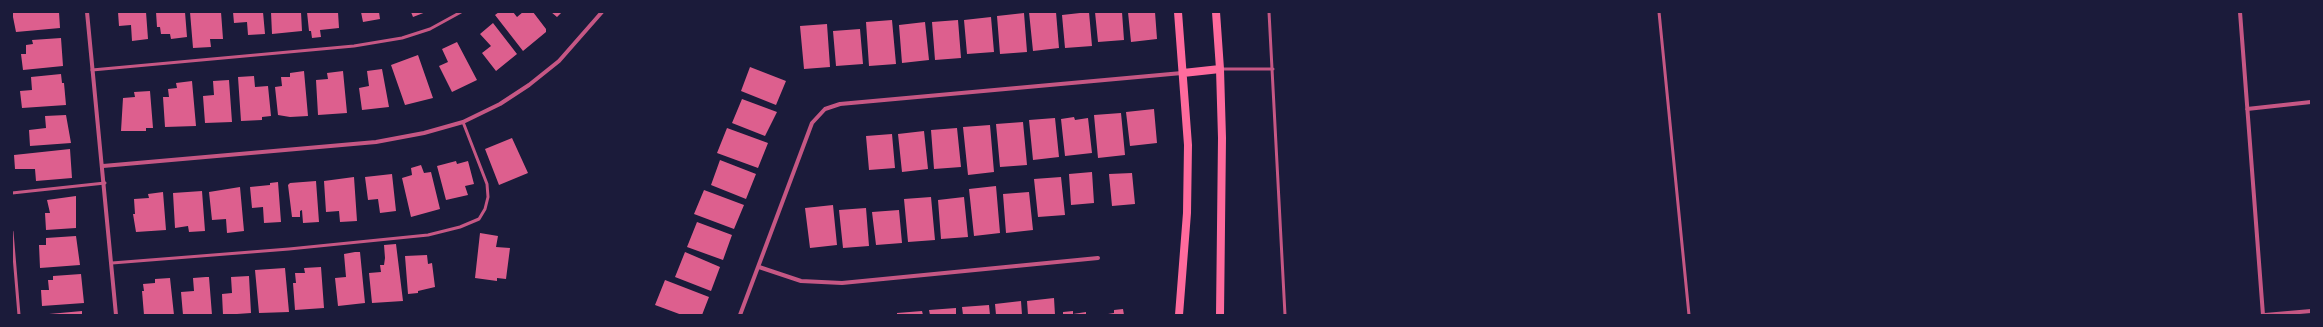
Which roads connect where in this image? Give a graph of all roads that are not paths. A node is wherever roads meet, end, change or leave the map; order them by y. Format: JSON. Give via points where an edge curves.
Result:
{"nodes":[{"id":1,"x":87,"y":12,"type":"edge"},
{"id":2,"x":461,"y":12,"type":"edge"},
{"id":3,"x":602,"y":12,"type":"edge"},
{"id":4,"x":1178,"y":12,"type":"edge"},
{"id":5,"x":1216,"y":12,"type":"edge"},
{"id":6,"x":1269,"y":12,"type":"edge"},
{"id":7,"x":1659,"y":12,"type":"edge"},
{"id":8,"x":2240,"y":12,"type":"edge"},
{"id":9,"x":1220,"y":69,"type":"junction"},
{"id":10,"x":1274,"y":69,"type":"junction"},
{"id":11,"x":92,"y":70,"type":"junction"},
{"id":12,"x":1183,"y":73,"type":"junction"},
{"id":13,"x":2311,"y":102,"type":"edge"},
{"id":14,"x":2247,"y":109,"type":"junction"},
{"id":15,"x":463,"y":122,"type":"junction"},
{"id":16,"x":103,"y":166,"type":"junction"},
{"id":17,"x":105,"y":183,"type":"junction"},
{"id":18,"x":12,"y":193,"type":"edge"},
{"id":19,"x":12,"y":232,"type":"edge"},
{"id":20,"x":1098,"y":258,"type":"dead end"},
{"id":21,"x":112,"y":263,"type":"junction"},
{"id":22,"x":759,"y":267,"type":"junction"},
{"id":23,"x":2311,"y":311,"type":"edge"},
{"id":24,"x":19,"y":315,"type":"edge"},
{"id":25,"x":116,"y":315,"type":"edge"},
{"id":26,"x":740,"y":315,"type":"edge"},
{"id":27,"x":1180,"y":315,"type":"edge"},
{"id":28,"x":1220,"y":315,"type":"edge"},
{"id":29,"x":1285,"y":315,"type":"edge"},
{"id":30,"x":1689,"y":315,"type":"edge"},
{"id":31,"x":2264,"y":315,"type":"edge"}],
"edges":[{"from":1,"to":11,"type":"street"},
{"from":2,"to":11,"type":"lane","via":[[430,29],[402,38],[354,46]]},
{"from":3,"to":15,"type":"street","via":[[559,61],[529,85],[500,104]]},
{"from":4,"to":12,"type":"main road"},
{"from":5,"to":9,"type":"main road"},
{"from":6,"to":10,"type":"lane"},
{"from":7,"to":30,"type":"lane"},
{"from":8,"to":14,"type":"street"},
{"from":9,"to":10,"type":"lane"},
{"from":9,"to":12,"type":"main road"},
{"from":9,"to":28,"type":"main road","via":[[1223,214]]},
{"from":10,"to":29,"type":"lane"},
{"from":11,"to":16,"type":"street"},
{"from":12,"to":22,"type":"street","via":[[840,104],[825,109],[812,123]]},
{"from":12,"to":27,"type":"main road","via":[[1188,153]]},
{"from":13,"to":14,"type":"street"},
{"from":14,"to":31,"type":"street"},
{"from":15,"to":16,"type":"street","via":[[376,142]]},
{"from":15,"to":21,"type":"lane","via":[[487,184],[488,197],[479,219],[460,228],[405,238]]},
{"from":16,"to":17,"type":"street"},
{"from":17,"to":18,"type":"lane"},
{"from":17,"to":21,"type":"street"},
{"from":19,"to":24,"type":"lane"},
{"from":20,"to":22,"type":"street","via":[[842,283],[800,281]]},
{"from":21,"to":25,"type":"street"},
{"from":22,"to":26,"type":"street"},
{"from":23,"to":31,"type":"street"}]}
